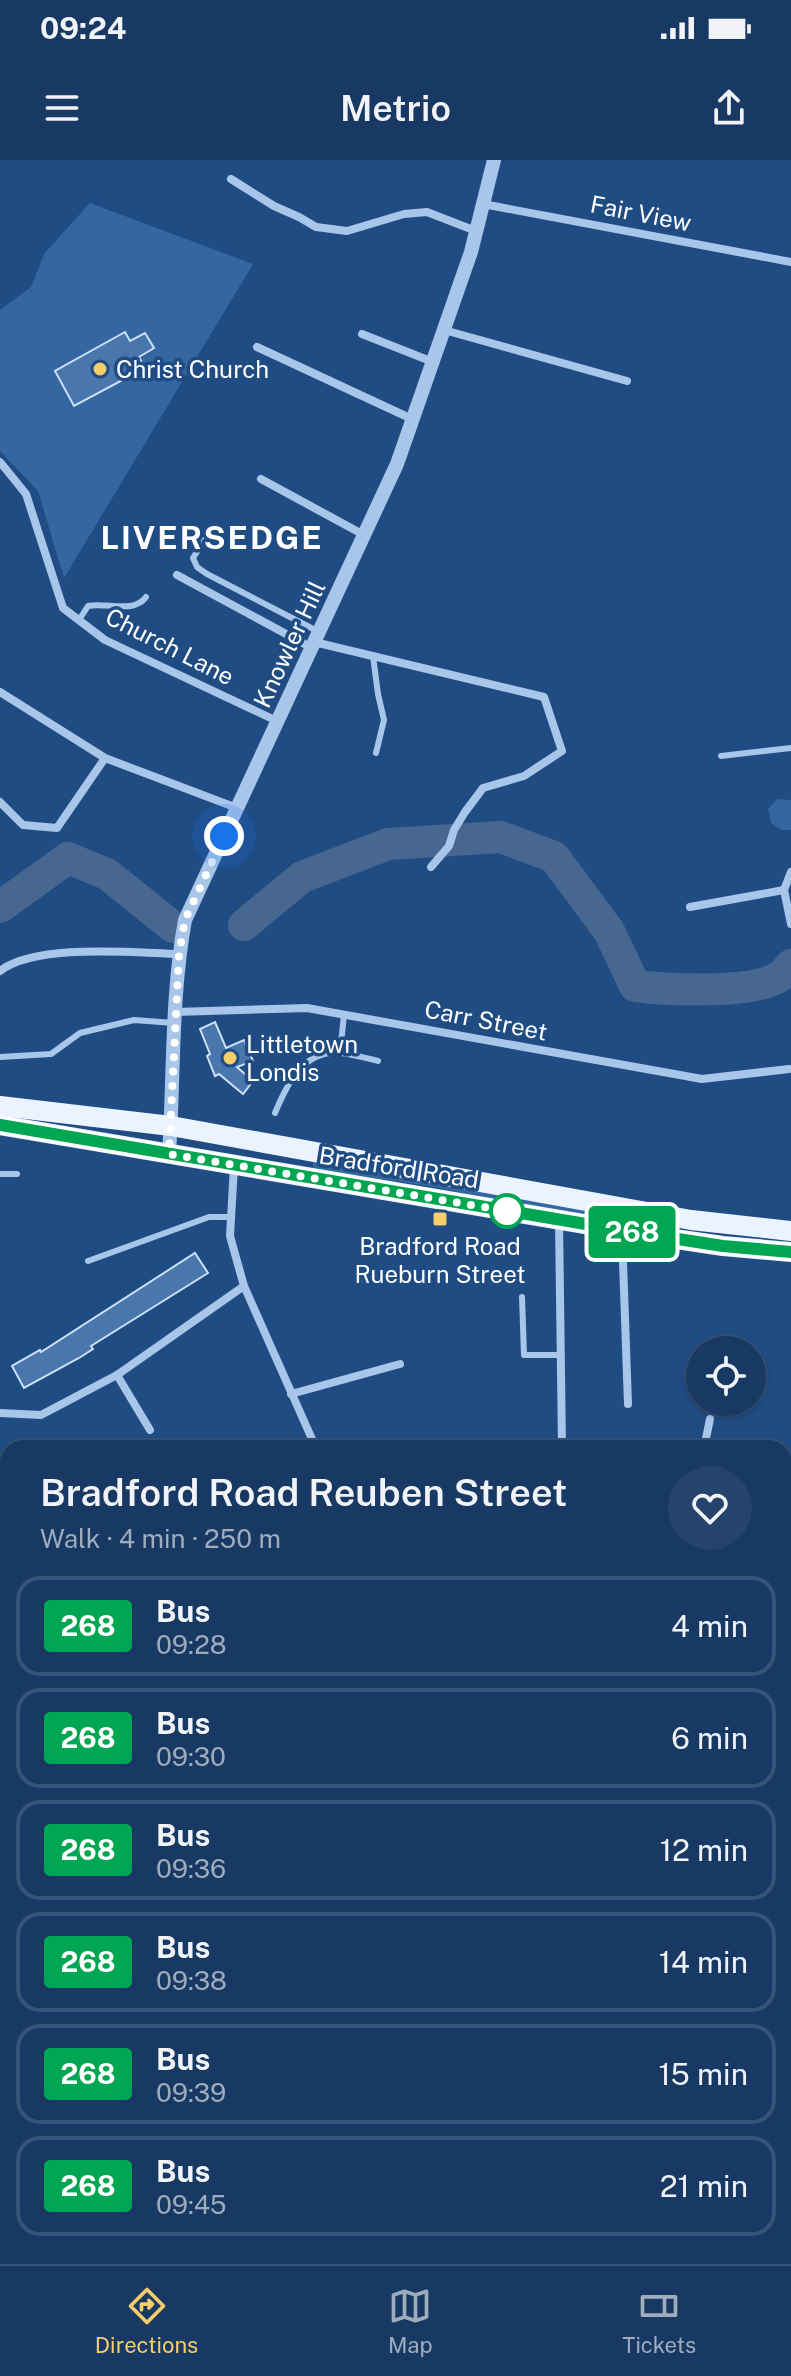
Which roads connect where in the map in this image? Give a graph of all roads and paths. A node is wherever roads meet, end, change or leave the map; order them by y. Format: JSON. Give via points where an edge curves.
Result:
{"nodes":[{"id":1,"x":494,"y":160,"type":"edge"},
{"id":2,"x":231,"y":179,"type":"dead end"},
{"id":3,"x":483,"y":204,"type":"junction"},
{"id":4,"x":476,"y":231,"type":"junction"},
{"id":5,"x":791,"y":262,"type":"edge"},
{"id":6,"x":444,"y":330,"type":"junction"},
{"id":7,"x":362,"y":334,"type":"dead end"},
{"id":8,"x":257,"y":347,"type":"dead end"},
{"id":9,"x":433,"y":362,"type":"junction"},
{"id":10,"x":627,"y":381,"type":"dead end"},
{"id":11,"x":412,"y":419,"type":"junction"},
{"id":12,"x":0,"y":462,"type":"edge"},
{"id":13,"x":261,"y":479,"type":"dead end"},
{"id":14,"x":210,"y":531,"type":"dead end"},
{"id":15,"x":364,"y":535,"type":"junction"},
{"id":16,"x":177,"y":575,"type":"dead end"},
{"id":17,"x":146,"y":597,"type":"dead end"},
{"id":18,"x":79,"y":620,"type":"junction"},
{"id":19,"x":315,"y":640,"type":"junction"},
{"id":20,"x":373,"y":656,"type":"junction"},
{"id":21,"x":0,"y":692,"type":"edge"},
{"id":22,"x":277,"y":721,"type":"junction"},
{"id":23,"x":791,"y":748,"type":"edge"},
{"id":24,"x":376,"y":753,"type":"dead end"},
{"id":25,"x":721,"y":756,"type":"dead end"},
{"id":26,"x":105,"y":758,"type":"junction"},
{"id":27,"x":0,"y":802,"type":"edge"},
{"id":28,"x":237,"y":808,"type":"junction"},
{"id":29,"x":431,"y":867,"type":"dead end"},
{"id":30,"x":791,"y":872,"type":"edge"},
{"id":31,"x":784,"y":890,"type":"junction"},
{"id":32,"x":690,"y":907,"type":"dead end"},
{"id":33,"x":791,"y":924,"type":"edge"},
{"id":34,"x":179,"y":954,"type":"junction"},
{"id":35,"x":0,"y":971,"type":"edge"},
{"id":36,"x":344,"y":1015,"type":"junction"},
{"id":37,"x":174,"y":1018,"type":"junction"},
{"id":38,"x":340,"y":1053,"type":"junction"},
{"id":39,"x":0,"y":1057,"type":"edge"},
{"id":40,"x":378,"y":1061,"type":"dead end"},
{"id":41,"x":789,"y":1069,"type":"dead end"},
{"id":42,"x":0,"y":1106,"type":"edge"},
{"id":43,"x":275,"y":1113,"type":"dead end"},
{"id":44,"x":0,"y":1125,"type":"edge"},
{"id":45,"x":171,"y":1126,"type":"junction"},
{"id":46,"x":169,"y":1154,"type":"junction"},
{"id":47,"x":234,"y":1166,"type":"junction"},
{"id":48,"x":0,"y":1174,"type":"edge"},
{"id":49,"x":17,"y":1174,"type":"dead end"},
{"id":50,"x":231,"y":1217,"type":"junction"},
{"id":51,"x":559,"y":1220,"type":"junction"},
{"id":52,"x":622,"y":1231,"type":"junction"},
{"id":53,"x":791,"y":1231,"type":"edge"},
{"id":54,"x":791,"y":1252,"type":"edge"},
{"id":55,"x":88,"y":1261,"type":"dead end"},
{"id":56,"x":244,"y":1286,"type":"junction"},
{"id":57,"x":522,"y":1297,"type":"dead end"},
{"id":58,"x":561,"y":1355,"type":"junction"},
{"id":59,"x":400,"y":1364,"type":"dead end"},
{"id":60,"x":117,"y":1375,"type":"junction"},
{"id":61,"x":291,"y":1394,"type":"junction"},
{"id":62,"x":628,"y":1404,"type":"dead end"},
{"id":63,"x":0,"y":1413,"type":"edge"},
{"id":64,"x":710,"y":1419,"type":"dead end"},
{"id":65,"x":150,"y":1430,"type":"dead end"},
{"id":66,"x":312,"y":1440,"type":"edge"},
{"id":67,"x":562,"y":1440,"type":"edge"},
{"id":68,"x":706,"y":1440,"type":"edge"}],
"edges":[{"from":1,"to":3,"type":"street","name":"Knowler Hill"},
{"from":2,"to":4,"type":"street","via":[[316,227],[347,231],[427,212]]},
{"from":3,"to":4,"type":"street","name":"Knowler Hill"},
{"from":3,"to":5,"type":"street","name":"Fair View"},
{"from":4,"to":6,"type":"street","name":"Knowler Hill"},
{"from":6,"to":9,"type":"street","name":"Knowler Hill"},
{"from":6,"to":10,"type":"street"},
{"from":7,"to":9,"type":"street"},
{"from":8,"to":11,"type":"street"},
{"from":9,"to":11,"type":"street","name":"Knowler Hill"},
{"from":11,"to":15,"type":"street","name":"Knowler Hill"},
{"from":12,"to":18,"type":"street","name":"Church Lane","via":[[26,494],[63,608]]},
{"from":13,"to":15,"type":"street"},
{"from":14,"to":19,"type":"lane","via":[[193,558],[197,567]]},
{"from":15,"to":19,"type":"street","name":"Knowler Hill"},
{"from":16,"to":19,"type":"street"},
{"from":17,"to":18,"type":"lane","via":[[135,606],[88,606]]},
{"from":18,"to":22,"type":"street","name":"Church Lane","via":[[105,640]]},
{"from":19,"to":20,"type":"street"},
{"from":19,"to":22,"type":"street","name":"Knowler Hill"},
{"from":20,"to":24,"type":"lane","via":[[384,720]]},
{"from":20,"to":29,"type":"street","via":[[544,697],[562,751],[524,776],[483,788]]},
{"from":21,"to":26,"type":"street"},
{"from":22,"to":28,"type":"street","name":"Knowler Hill"},
{"from":23,"to":25,"type":"lane"},
{"from":26,"to":27,"type":"street","via":[[57,828],[23,825]]},
{"from":26,"to":28,"type":"street"},
{"from":28,"to":34,"type":"street","name":"Knowler Hill","via":[[185,920]]},
{"from":30,"to":31,"type":"street"},
{"from":31,"to":32,"type":"street"},
{"from":31,"to":33,"type":"street"},
{"from":34,"to":35,"type":"street","via":[[67,951],[10,963]]},
{"from":34,"to":37,"type":"street","name":"Knowler Hill"},
{"from":36,"to":37,"type":"street","name":"Carr Street","via":[[307,1008]]},
{"from":36,"to":38,"type":"lane"},
{"from":36,"to":41,"type":"street","name":"Carr Street","via":[[702,1079]]},
{"from":37,"to":39,"type":"lane","via":[[134,1020],[80,1033],[51,1054]]},
{"from":37,"to":45,"type":"street","name":"Knowler Hill"},
{"from":38,"to":40,"type":"lane"},
{"from":38,"to":43,"type":"lane","via":[[308,1060],[284,1090]]},
{"from":42,"to":45,"type":"main road","name":"Bradford Road"},
{"from":44,"to":46,"type":"main road","name":"Bradford Road"},
{"from":45,"to":46,"type":"street","name":"Knowler Hill"},
{"from":45,"to":53,"type":"main road","name":"Bradford Road","via":[[691,1220]]},
{"from":46,"to":47,"type":"main road","name":"Bradford Road"},
{"from":47,"to":50,"type":"street"},
{"from":47,"to":51,"type":"main road","name":"Bradford Road"},
{"from":48,"to":49,"type":"lane"},
{"from":50,"to":55,"type":"lane","via":[[209,1217]]},
{"from":50,"to":56,"type":"street","via":[[230,1236]]},
{"from":51,"to":52,"type":"main road","name":"Bradford Road"},
{"from":51,"to":58,"type":"street"},
{"from":52,"to":54,"type":"main road","name":"Bradford Road"},
{"from":52,"to":62,"type":"street"},
{"from":56,"to":60,"type":"street"},
{"from":56,"to":61,"type":"street"},
{"from":57,"to":58,"type":"lane","via":[[524,1355]]},
{"from":58,"to":67,"type":"street"},
{"from":59,"to":61,"type":"street"},
{"from":60,"to":63,"type":"street","via":[[41,1415]]},
{"from":60,"to":65,"type":"street"},
{"from":61,"to":66,"type":"street"},
{"from":64,"to":68,"type":"street"}]}
